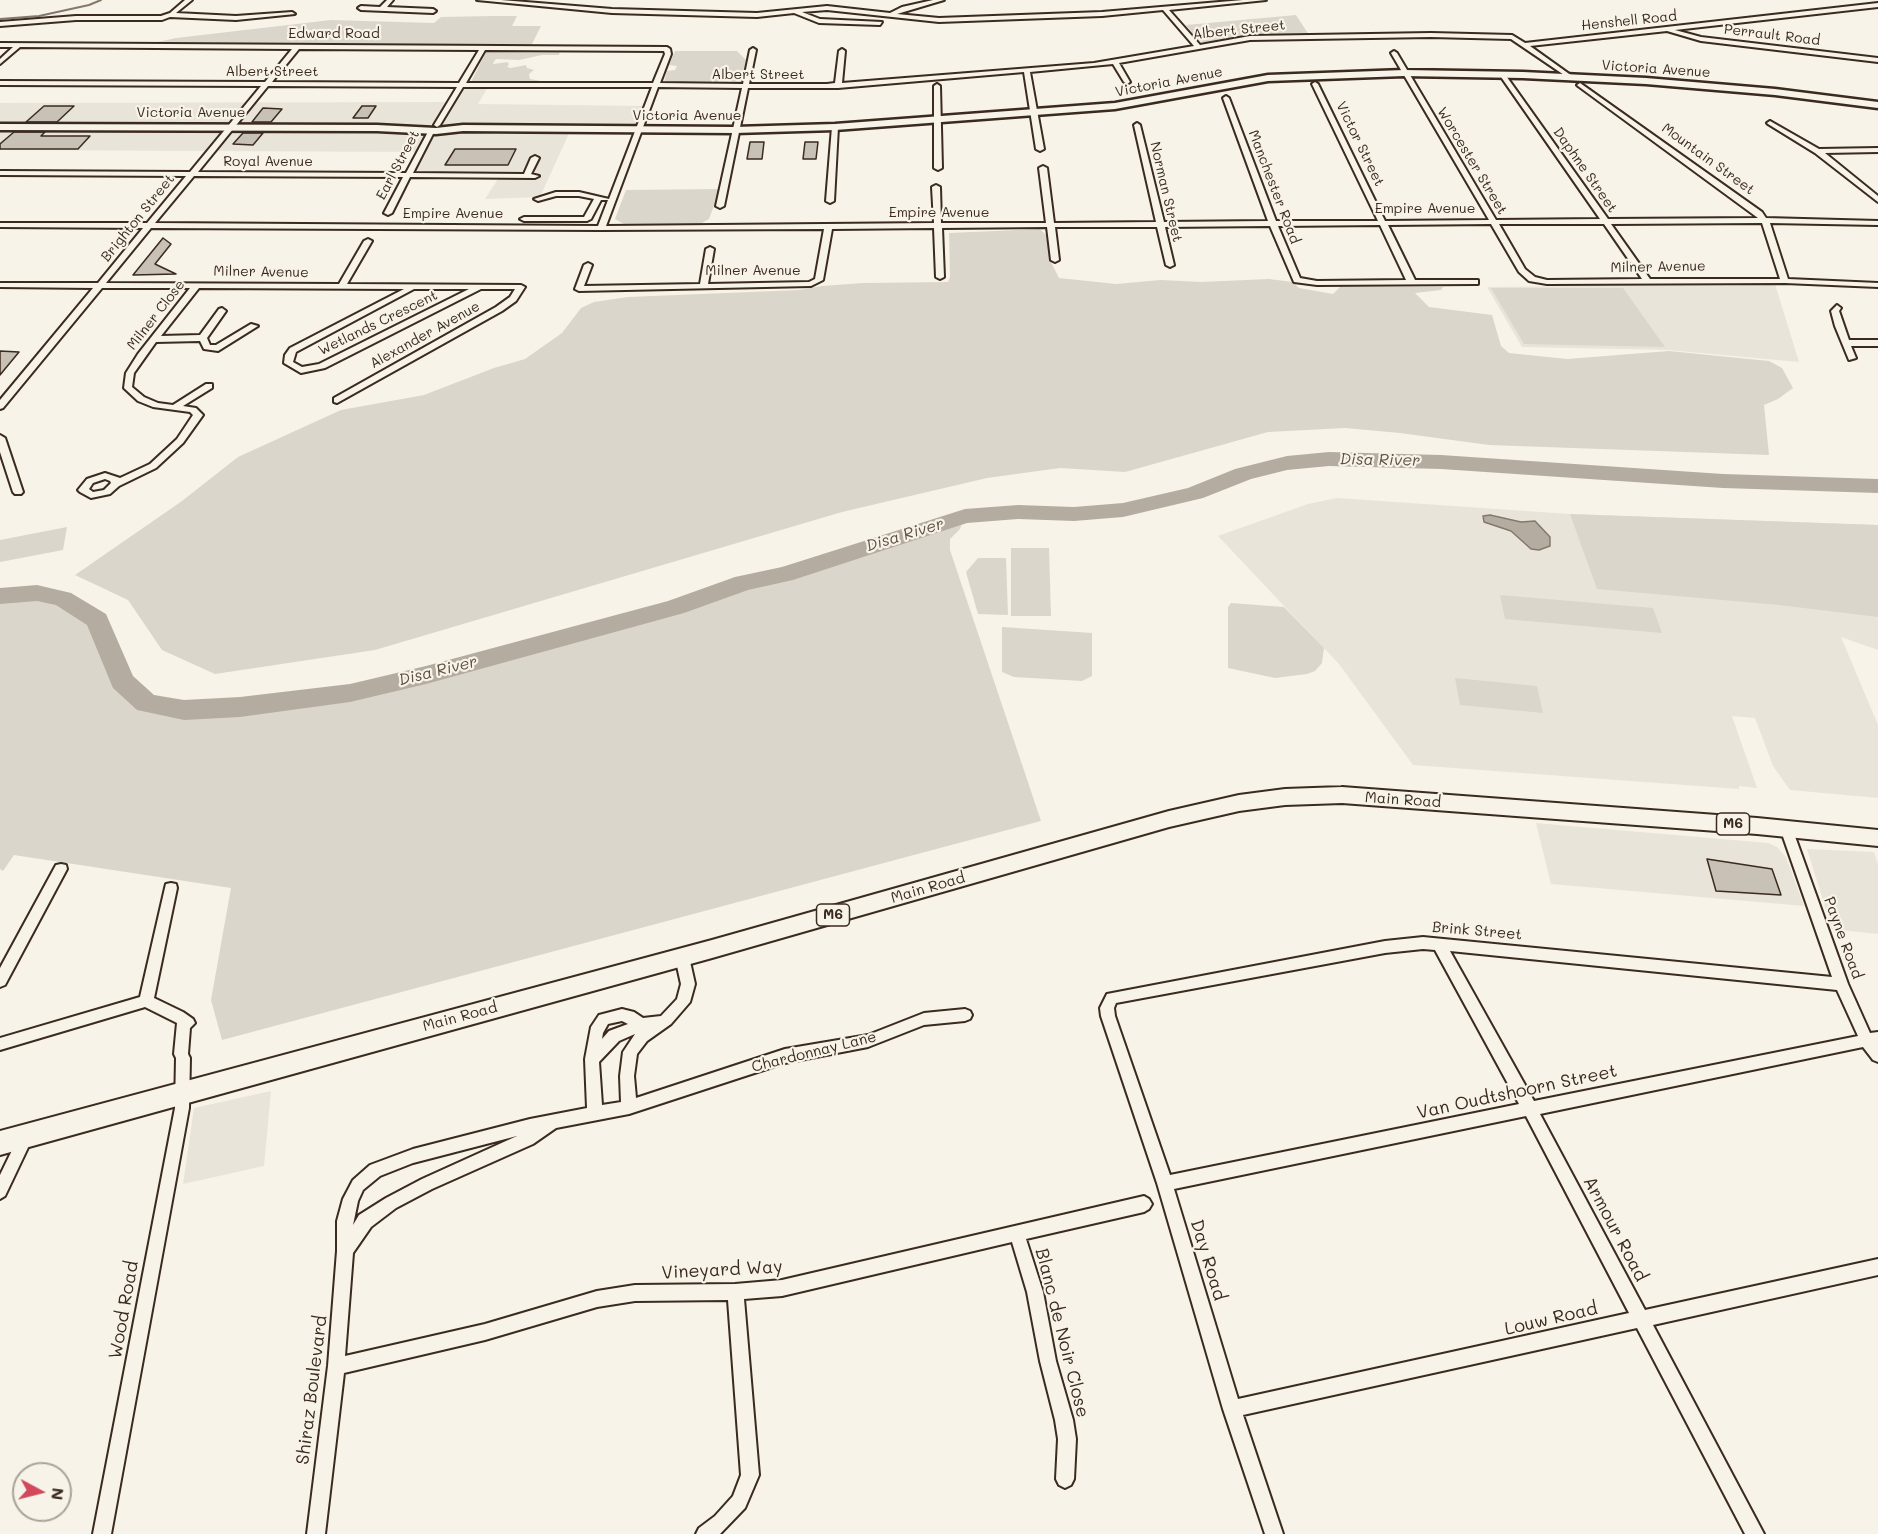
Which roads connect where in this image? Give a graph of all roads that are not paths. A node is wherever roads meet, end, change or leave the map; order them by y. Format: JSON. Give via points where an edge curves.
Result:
{"nodes":[{"id":1,"x":189,"y":0,"type":"edge"},
{"id":2,"x":390,"y":0,"type":"edge"},
{"id":3,"x":480,"y":0,"type":"edge"},
{"id":4,"x":549,"y":0,"type":"edge"},
{"id":5,"x":818,"y":0,"type":"edge"},
{"id":6,"x":941,"y":0,"type":"edge"},
{"id":7,"x":1263,"y":0,"type":"edge"},
{"id":8,"x":531,"y":4,"type":"junction"},
{"id":9,"x":1878,"y":5,"type":"edge"},
{"id":10,"x":362,"y":8,"type":"dead end"},
{"id":11,"x":827,"y":8,"type":"junction"},
{"id":12,"x":382,"y":9,"type":"junction"},
{"id":13,"x":1166,"y":10,"type":"junction"},
{"id":14,"x":433,"y":11,"type":"dead end"},
{"id":15,"x":793,"y":11,"type":"junction"},
{"id":16,"x":292,"y":14,"type":"dead end"},
{"id":17,"x":892,"y":14,"type":"junction"},
{"id":18,"x":170,"y":15,"type":"junction"},
{"id":19,"x":880,"y":23,"type":"dead end"},
{"id":20,"x":0,"y":24,"type":"edge"},
{"id":21,"x":1665,"y":29,"type":"junction"},
{"id":22,"x":0,"y":45,"type":"edge"},
{"id":23,"x":20,"y":45,"type":"junction"},
{"id":24,"x":1526,"y":45,"type":"junction"},
{"id":25,"x":298,"y":46,"type":"junction"},
{"id":26,"x":1198,"y":46,"type":"junction"},
{"id":27,"x":484,"y":47,"type":"junction"},
{"id":28,"x":753,"y":50,"type":"dead end"},
{"id":29,"x":842,"y":51,"type":"dead end"},
{"id":30,"x":1394,"y":53,"type":"dead end"},
{"id":31,"x":1878,"y":60,"type":"edge"},
{"id":32,"x":1115,"y":61,"type":"junction"},
{"id":33,"x":0,"y":62,"type":"edge"},
{"id":34,"x":1027,"y":71,"type":"junction"},
{"id":35,"x":1404,"y":73,"type":"junction"},
{"id":36,"x":1502,"y":74,"type":"junction"},
{"id":37,"x":1570,"y":77,"type":"junction"},
{"id":38,"x":1127,"y":82,"type":"dead end"},
{"id":39,"x":0,"y":83,"type":"edge"},
{"id":40,"x":268,"y":84,"type":"junction"},
{"id":41,"x":1315,"y":84,"type":"dead end"},
{"id":42,"x":461,"y":85,"type":"junction"},
{"id":43,"x":1580,"y":85,"type":"dead end"},
{"id":44,"x":656,"y":86,"type":"junction"},
{"id":45,"x":838,"y":86,"type":"junction"},
{"id":46,"x":937,"y":86,"type":"dead end"},
{"id":47,"x":746,"y":87,"type":"junction"},
{"id":48,"x":1226,"y":98,"type":"dead end"},
{"id":49,"x":1878,"y":105,"type":"edge"},
{"id":50,"x":1034,"y":113,"type":"junction"},
{"id":51,"x":936,"y":121,"type":"junction"},
{"id":52,"x":1770,"y":123,"type":"dead end"},
{"id":53,"x":1137,"y":125,"type":"dead end"},
{"id":54,"x":0,"y":126,"type":"edge"},
{"id":55,"x":232,"y":127,"type":"junction"},
{"id":56,"x":835,"y":127,"type":"junction"},
{"id":57,"x":436,"y":128,"type":"junction"},
{"id":58,"x":639,"y":129,"type":"junction"},
{"id":59,"x":735,"y":130,"type":"junction"},
{"id":60,"x":1040,"y":149,"type":"dead end"},
{"id":61,"x":1878,"y":150,"type":"edge"},
{"id":62,"x":1818,"y":151,"type":"junction"},
{"id":63,"x":535,"y":158,"type":"dead end"},
{"id":64,"x":938,"y":168,"type":"dead end"},
{"id":65,"x":1043,"y":168,"type":"dead end"},
{"id":66,"x":0,"y":173,"type":"edge"},
{"id":67,"x":192,"y":174,"type":"junction"},
{"id":68,"x":407,"y":175,"type":"junction"},
{"id":69,"x":936,"y":187,"type":"dead end"},
{"id":70,"x":538,"y":199,"type":"dead end"},
{"id":71,"x":598,"y":199,"type":"junction"},
{"id":72,"x":612,"y":199,"type":"junction"},
{"id":73,"x":1878,"y":200,"type":"edge"},
{"id":74,"x":830,"y":201,"type":"dead end"},
{"id":75,"x":720,"y":206,"type":"dead end"},
{"id":76,"x":388,"y":213,"type":"dead end"},
{"id":77,"x":524,"y":219,"type":"dead end"},
{"id":78,"x":1766,"y":220,"type":"junction"},
{"id":79,"x":1494,"y":222,"type":"junction"},
{"id":80,"x":1605,"y":222,"type":"junction"},
{"id":81,"x":1383,"y":223,"type":"junction"},
{"id":82,"x":1878,"y":223,"type":"edge"},
{"id":83,"x":1273,"y":224,"type":"junction"},
{"id":84,"x":0,"y":225,"type":"edge"},
{"id":85,"x":1050,"y":225,"type":"junction"},
{"id":86,"x":1160,"y":225,"type":"junction"},
{"id":87,"x":149,"y":226,"type":"junction"},
{"id":88,"x":937,"y":226,"type":"junction"},
{"id":89,"x":828,"y":227,"type":"junction"},
{"id":90,"x":602,"y":228,"type":"junction"},
{"id":91,"x":368,"y":241,"type":"dead end"},
{"id":92,"x":710,"y":249,"type":"dead end"},
{"id":93,"x":1055,"y":260,"type":"dead end"},
{"id":94,"x":588,"y":265,"type":"dead end"},
{"id":95,"x":1170,"y":265,"type":"dead end"},
{"id":96,"x":940,"y":277,"type":"dead end"},
{"id":97,"x":1532,"y":279,"type":"joint"},
{"id":98,"x":1647,"y":279,"type":"junction"},
{"id":99,"x":1785,"y":280,"type":"junction"},
{"id":100,"x":1411,"y":281,"type":"junction"},
{"id":101,"x":1475,"y":282,"type":"dead end"},
{"id":102,"x":0,"y":285,"type":"edge"},
{"id":103,"x":197,"y":285,"type":"junction"},
{"id":104,"x":704,"y":285,"type":"junction"},
{"id":105,"x":1878,"y":285,"type":"edge"},
{"id":106,"x":101,"y":286,"type":"junction"},
{"id":107,"x":482,"y":286,"type":"junction"},
{"id":108,"x":341,"y":287,"type":"junction"},
{"id":109,"x":521,"y":287,"type":"joint"},
{"id":110,"x":412,"y":288,"type":"junction"},
{"id":111,"x":1837,"y":308,"type":"dead end"},
{"id":112,"x":222,"y":311,"type":"dead end"},
{"id":113,"x":254,"y":326,"type":"dead end"},
{"id":114,"x":203,"y":338,"type":"junction"},
{"id":115,"x":154,"y":339,"type":"junction"},
{"id":116,"x":1846,"y":343,"type":"junction"},
{"id":117,"x":1878,"y":343,"type":"edge"},
{"id":118,"x":1852,"y":358,"type":"dead end"},
{"id":119,"x":209,"y":386,"type":"dead end"},
{"id":120,"x":337,"y":400,"type":"dead end"},
{"id":121,"x":0,"y":406,"type":"edge"},
{"id":122,"x":175,"y":407,"type":"junction"},
{"id":123,"x":0,"y":438,"type":"edge"},
{"id":124,"x":116,"y":484,"type":"dead end"},
{"id":125,"x":18,"y":492,"type":"dead end"},
{"id":126,"x":1786,"y":828,"type":"junction"},
{"id":127,"x":1878,"y":837,"type":"edge"},
{"id":128,"x":61,"y":870,"type":"dead end"},
{"id":129,"x":171,"y":888,"type":"dead end"},
{"id":130,"x":1438,"y":943,"type":"junction"},
{"id":131,"x":681,"y":957,"type":"junction"},
{"id":132,"x":0,"y":981,"type":"edge"},
{"id":133,"x":1841,"y":984,"type":"junction"},
{"id":134,"x":1112,"y":998,"type":"joint"},
{"id":135,"x":146,"y":1001,"type":"junction"},
{"id":136,"x":965,"y":1015,"type":"dead end"},
{"id":137,"x":666,"y":1020,"type":"junction"},
{"id":138,"x":1872,"y":1039,"type":"edge"},
{"id":139,"x":0,"y":1044,"type":"edge"},
{"id":140,"x":1878,"y":1055,"type":"edge"},
{"id":141,"x":184,"y":1092,"type":"junction"},
{"id":142,"x":629,"y":1107,"type":"junction"},
{"id":143,"x":1530,"y":1109,"type":"junction"},
{"id":144,"x":594,"y":1115,"type":"junction"},
{"id":145,"x":554,"y":1123,"type":"junction"},
{"id":146,"x":26,"y":1137,"type":"junction"},
{"id":147,"x":0,"y":1143,"type":"edge"},
{"id":148,"x":1164,"y":1184,"type":"junction"},
{"id":149,"x":0,"y":1191,"type":"edge"},
{"id":150,"x":1144,"y":1204,"type":"dead end"},
{"id":151,"x":1017,"y":1234,"type":"junction"},
{"id":152,"x":345,"y":1251,"type":"junction"},
{"id":153,"x":1878,"y":1267,"type":"edge"},
{"id":154,"x":735,"y":1292,"type":"junction"},
{"id":155,"x":1642,"y":1319,"type":"junction"},
{"id":156,"x":336,"y":1366,"type":"junction"},
{"id":157,"x":1232,"y":1409,"type":"junction"},
{"id":158,"x":1065,"y":1479,"type":"dead end"},
{"id":159,"x":102,"y":1534,"type":"edge"},
{"id":160,"x":316,"y":1534,"type":"edge"},
{"id":161,"x":705,"y":1534,"type":"edge"},
{"id":162,"x":1274,"y":1534,"type":"edge"},
{"id":163,"x":1755,"y":1534,"type":"edge"}],
"edges":[{"from":1,"to":18,"type":"street"},
{"from":2,"to":12,"type":"street"},
{"from":3,"to":8,"type":"street"},
{"from":4,"to":8,"type":"street"},
{"from":5,"to":11,"type":"street"},
{"from":6,"to":17,"type":"street"},
{"from":7,"to":13,"type":"street"},
{"from":8,"to":15,"type":"street","via":[[612,11],[757,15]]},
{"from":9,"to":21,"type":"street","name":"Henshell Road"},
{"from":10,"to":12,"type":"street"},
{"from":11,"to":15,"type":"street"},
{"from":11,"to":17,"type":"street"},
{"from":12,"to":14,"type":"street"},
{"from":13,"to":17,"type":"street","via":[[949,20]]},
{"from":13,"to":26,"type":"street"},
{"from":15,"to":19,"type":"street","via":[[819,21]]},
{"from":16,"to":18,"type":"street","via":[[236,18]]},
{"from":18,"to":20,"type":"street"},
{"from":21,"to":24,"type":"street","name":"Henshell Road"},
{"from":21,"to":31,"type":"street","name":"Perrault Road","via":[[1701,39]]},
{"from":22,"to":23,"type":"street","name":"Edward Road"},
{"from":23,"to":25,"type":"street","name":"Edward Road"},
{"from":23,"to":33,"type":"street"},
{"from":24,"to":26,"type":"street","name":"Albert Street","via":[[1512,38],[1431,35],[1259,38]]},
{"from":24,"to":37,"type":"street"},
{"from":25,"to":27,"type":"street","name":"Edward Road"},
{"from":25,"to":40,"type":"street","name":"Brighton Street"},
{"from":26,"to":32,"type":"street","name":"Albert Street"},
{"from":27,"to":42,"type":"street","name":"Earl Street"},
{"from":27,"to":44,"type":"street","name":"Edward Road","via":[[667,49]]},
{"from":28,"to":47,"type":"street"},
{"from":29,"to":45,"type":"street"},
{"from":30,"to":35,"type":"street","name":"Worcester Street"},
{"from":32,"to":34,"type":"street","name":"Albert Street"},
{"from":32,"to":38,"type":"street"},
{"from":34,"to":45,"type":"street","name":"Albert Street"},
{"from":34,"to":50,"type":"street"},
{"from":35,"to":36,"type":"street","name":"Victoria Avenue"},
{"from":35,"to":50,"type":"street","name":"Victoria Avenue","via":[[1268,78],[1144,103]]},
{"from":35,"to":79,"type":"street","name":"Worcester Street"},
{"from":36,"to":37,"type":"street","name":"Victoria Avenue"},
{"from":36,"to":80,"type":"street","name":"Daphne Street"},
{"from":37,"to":49,"type":"street","name":"Victoria Avenue","via":[[1721,87]]},
{"from":39,"to":40,"type":"street","name":"Albert Street"},
{"from":40,"to":42,"type":"street","name":"Albert Street"},
{"from":40,"to":55,"type":"street","name":"Brighton Street"},
{"from":41,"to":81,"type":"street","name":"Victor Street"},
{"from":42,"to":44,"type":"street","name":"Albert Street"},
{"from":42,"to":57,"type":"street","name":"Earl Street"},
{"from":43,"to":78,"type":"street","name":"Mountain Street"},
{"from":44,"to":47,"type":"street","name":"Albert Street"},
{"from":44,"to":58,"type":"street"},
{"from":45,"to":47,"type":"street","name":"Albert Street"},
{"from":46,"to":51,"type":"street"},
{"from":47,"to":59,"type":"street"},
{"from":48,"to":83,"type":"street","name":"Manchester Road"},
{"from":50,"to":51,"type":"street","name":"Victoria Avenue"},
{"from":50,"to":60,"type":"street"},
{"from":51,"to":56,"type":"street","name":"Victoria Avenue"},
{"from":51,"to":64,"type":"street"},
{"from":52,"to":62,"type":"street"},
{"from":53,"to":86,"type":"street","name":"Norman Street"},
{"from":54,"to":55,"type":"street","name":"Victoria Avenue"},
{"from":55,"to":57,"type":"street","name":"Victoria Avenue"},
{"from":55,"to":67,"type":"street","name":"Brighton Street"},
{"from":56,"to":59,"type":"street","name":"Victoria Avenue"},
{"from":56,"to":74,"type":"street"},
{"from":57,"to":58,"type":"street","name":"Victoria Avenue"},
{"from":57,"to":68,"type":"street","name":"Earl Street"},
{"from":58,"to":59,"type":"street","name":"Victoria Avenue"},
{"from":58,"to":72,"type":"street"},
{"from":59,"to":75,"type":"street"},
{"from":61,"to":62,"type":"street"},
{"from":62,"to":73,"type":"street"},
{"from":63,"to":68,"type":"street","name":"Royal Avenue","via":[[531,176]]},
{"from":65,"to":85,"type":"street"},
{"from":66,"to":67,"type":"street","name":"Royal Avenue"},
{"from":67,"to":68,"type":"street","name":"Royal Avenue"},
{"from":67,"to":87,"type":"street","name":"Brighton Street"},
{"from":68,"to":76,"type":"street","name":"Earl Street"},
{"from":69,"to":88,"type":"street"},
{"from":70,"to":71,"type":"street","via":[[567,194]]},
{"from":71,"to":72,"type":"street"},
{"from":71,"to":77,"type":"street","via":[[587,219]]},
{"from":72,"to":90,"type":"street"},
{"from":78,"to":80,"type":"street","name":"Empire Avenue"},
{"from":78,"to":82,"type":"street","name":"Empire Avenue"},
{"from":78,"to":99,"type":"street"},
{"from":79,"to":80,"type":"street","name":"Empire Avenue"},
{"from":79,"to":81,"type":"street","name":"Empire Avenue"},
{"from":79,"to":97,"type":"street","name":"Worcester Street","via":[[1522,270]]},
{"from":80,"to":98,"type":"street","name":"Daphne Street"},
{"from":81,"to":83,"type":"street","name":"Empire Avenue"},
{"from":81,"to":100,"type":"street","name":"Victor Street"},
{"from":83,"to":86,"type":"street","name":"Empire Avenue"},
{"from":83,"to":100,"type":"street","name":"Manchester Road","via":[[1292,273],[1302,282]]},
{"from":84,"to":87,"type":"street","name":"Empire Avenue"},
{"from":85,"to":86,"type":"street","name":"Empire Avenue"},
{"from":85,"to":88,"type":"street","name":"Empire Avenue"},
{"from":85,"to":93,"type":"street"},
{"from":86,"to":95,"type":"street","name":"Norman Street"},
{"from":87,"to":90,"type":"street","name":"Empire Avenue"},
{"from":87,"to":106,"type":"street","name":"Brighton Street"},
{"from":88,"to":89,"type":"street","name":"Empire Avenue"},
{"from":88,"to":96,"type":"street"},
{"from":89,"to":90,"type":"street","name":"Empire Avenue"},
{"from":89,"to":104,"type":"street","name":"Milner Avenue","via":[[819,280],[806,285]]},
{"from":91,"to":108,"type":"street"},
{"from":92,"to":104,"type":"street"},
{"from":94,"to":104,"type":"street","name":"Milner Avenue","via":[[579,288]]},
{"from":97,"to":98,"type":"street","name":"Milner Avenue"},
{"from":98,"to":99,"type":"street","name":"Milner Avenue"},
{"from":99,"to":105,"type":"street","name":"Milner Avenue"},
{"from":100,"to":101,"type":"street"},
{"from":102,"to":106,"type":"street","name":"Milner Avenue"},
{"from":103,"to":106,"type":"street","name":"Milner Avenue"},
{"from":103,"to":108,"type":"street","name":"Milner Avenue"},
{"from":103,"to":115,"type":"street","name":"Milner Close"},
{"from":106,"to":121,"type":"street","name":"Brighton Street"},
{"from":107,"to":109,"type":"street","name":"Milner Avenue"},
{"from":107,"to":110,"type":"street","name":"Milner Avenue"},
{"from":107,"to":110,"type":"street","name":"Wetlands Crescent","via":[[322,366],[303,370],[288,363],[293,350]]},
{"from":108,"to":110,"type":"street","name":"Milner Avenue"},
{"from":109,"to":120,"type":"street","name":"Alexander Avenue","via":[[499,309]]},
{"from":111,"to":116,"type":"street","via":[[1835,314]]},
{"from":112,"to":114,"type":"street"},
{"from":113,"to":114,"type":"street","via":[[218,348],[206,346]]},
{"from":114,"to":115,"type":"street"},
{"from":115,"to":122,"type":"street","name":"Milner Close","via":[[130,373],[128,388],[141,399]]},
{"from":116,"to":117,"type":"street"},
{"from":116,"to":118,"type":"street"},
{"from":119,"to":122,"type":"street"},
{"from":122,"to":124,"type":"street","name":"Milner Close","via":[[194,410],[198,415],[180,441],[143,473]]},
{"from":123,"to":125,"type":"street"},
{"from":126,"to":127,"type":"main road","name":"Main Road","number":"M6"},
{"from":126,"to":131,"type":"main road","name":"Main Road","number":"M6","via":[[1342,795],[1285,797],[1169,819]]},
{"from":126,"to":133,"type":"street","name":"Payne Road"},
{"from":128,"to":132,"type":"street"},
{"from":129,"to":135,"type":"street"},
{"from":130,"to":133,"type":"street","name":"Brink Street"},
{"from":130,"to":134,"type":"street","name":"Brink Street","via":[[1385,947]]},
{"from":130,"to":143,"type":"street","name":"Armour Road"},
{"from":131,"to":137,"type":"street","via":[[687,993]]},
{"from":131,"to":141,"type":"main road","name":"Main Road","number":"M6"},
{"from":133,"to":138,"type":"street","name":"Payne Road"},
{"from":134,"to":148,"type":"street","name":"Day Road","via":[[1108,1016]]},
{"from":135,"to":139,"type":"street"},
{"from":135,"to":141,"type":"street","name":"Wood Road","via":[[184,1020]]},
{"from":136,"to":142,"type":"street","name":"Chardonnay Lane","via":[[924,1019],[868,1041],[773,1060]]},
{"from":137,"to":142,"type":"street","via":[[642,1036],[630,1052]]},
{"from":137,"to":144,"type":"street","via":[[614,1036],[592,1060]]},
{"from":138,"to":140,"type":"street","name":"Payne Road"},
{"from":138,"to":143,"type":"street","name":"Van Oudtshoorn Street"},
{"from":141,"to":146,"type":"main road","name":"Main Road","number":"M6"},
{"from":141,"to":159,"type":"street","name":"Wood Road"},
{"from":142,"to":144,"type":"street","name":"Shiraz Boulevard"},
{"from":143,"to":148,"type":"street","name":"Van Oudtshoorn Street"},
{"from":143,"to":155,"type":"street","name":"Armour Road"},
{"from":144,"to":145,"type":"street","name":"Shiraz Boulevard"},
{"from":145,"to":152,"type":"street","name":"Shiraz Boulevard","via":[[528,1140],[391,1203],[366,1221]]},
{"from":145,"to":152,"type":"street","name":"Shiraz Boulevard","via":[[413,1156],[375,1170],[358,1185],[351,1199],[345,1221]]},
{"from":146,"to":147,"type":"main road","name":"Main Road","number":"M6"},
{"from":146,"to":149,"type":"street"},
{"from":148,"to":157,"type":"street","name":"Day Road"},
{"from":150,"to":151,"type":"street","name":"Vineyard Way"},
{"from":151,"to":154,"type":"street","name":"Vineyard Way","via":[[782,1288]]},
{"from":151,"to":158,"type":"street","name":"Blanc de Noir Close","via":[[1035,1292],[1064,1420]]},
{"from":152,"to":156,"type":"street","name":"Shiraz Boulevard"},
{"from":153,"to":155,"type":"street","name":"Louw Road"},
{"from":154,"to":156,"type":"street","name":"Vineyard Way","via":[[635,1293],[597,1299],[485,1332]]},
{"from":154,"to":161,"type":"street","via":[[750,1475],[739,1502]]},
{"from":155,"to":157,"type":"street","name":"Louw Road"},
{"from":155,"to":163,"type":"street","name":"Armour Road"},
{"from":156,"to":160,"type":"street","name":"Shiraz Boulevard"},
{"from":157,"to":162,"type":"street","name":"Day Road"}]}
